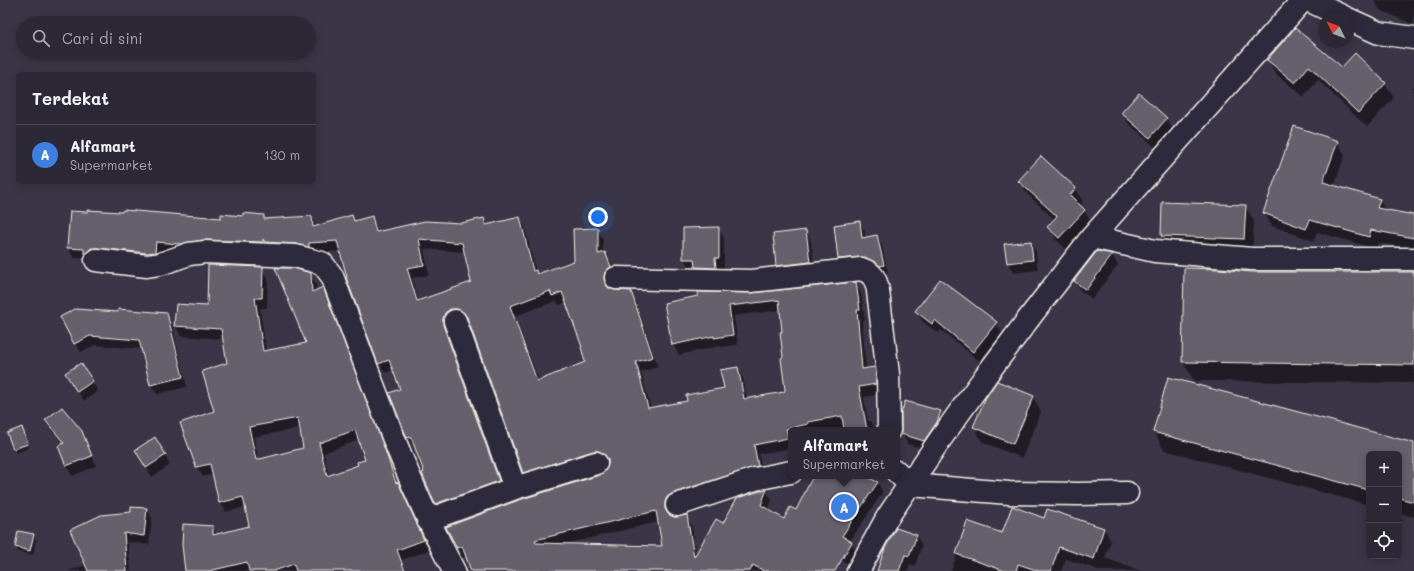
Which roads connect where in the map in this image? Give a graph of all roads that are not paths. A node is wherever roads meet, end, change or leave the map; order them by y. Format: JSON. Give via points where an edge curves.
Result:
{"nodes":[{"id":1,"x":1303,"y":0,"type":"edge"},
{"id":2,"x":1308,"y":0,"type":"edge"},
{"id":3,"x":1334,"y":12,"type":"edge"},
{"id":4,"x":1354,"y":21,"type":"edge"},
{"id":5,"x":1414,"y":38,"type":"edge"},
{"id":6,"x":1092,"y":238,"type":"junction"},
{"id":7,"x":1414,"y":259,"type":"edge"},
{"id":8,"x":96,"y":260,"type":"dead end"},
{"id":9,"x":616,"y":278,"type":"dead end"},
{"id":10,"x":456,"y":321,"type":"dead end"},
{"id":11,"x":889,"y":427,"type":"edge"},
{"id":12,"x":596,"y":463,"type":"dead end"},
{"id":13,"x":788,"y":473,"type":"edge"},
{"id":14,"x":903,"y":479,"type":"edge"},
{"id":15,"x":515,"y":488,"type":"junction"},
{"id":16,"x":1127,"y":493,"type":"dead end"},
{"id":17,"x":677,"y":506,"type":"dead end"},
{"id":18,"x":428,"y":520,"type":"junction"},
{"id":19,"x":454,"y":571,"type":"edge"},
{"id":20,"x":858,"y":571,"type":"edge"}],
"edges":[{"from":1,"to":6,"type":"street"},
{"from":2,"to":3,"type":"street"},
{"from":4,"to":5,"type":"street","via":[[1379,33]]},
{"from":6,"to":7,"type":"street","via":[[1155,251],[1252,259]]},
{"from":6,"to":14,"type":"street"},
{"from":8,"to":18,"type":"street","via":[[147,266],[205,252],[295,256],[322,263],[332,276]]},
{"from":9,"to":11,"type":"street","via":[[751,281],[861,269],[866,271],[876,280],[878,291],[888,374]]},
{"from":10,"to":15,"type":"street"},
{"from":12,"to":15,"type":"street"},
{"from":13,"to":17,"type":"street","via":[[755,479]]},
{"from":14,"to":16,"type":"street","via":[[1009,493]]},
{"from":14,"to":20,"type":"street","via":[[887,518]]},
{"from":15,"to":18,"type":"street"},
{"from":18,"to":19,"type":"street"}]}
